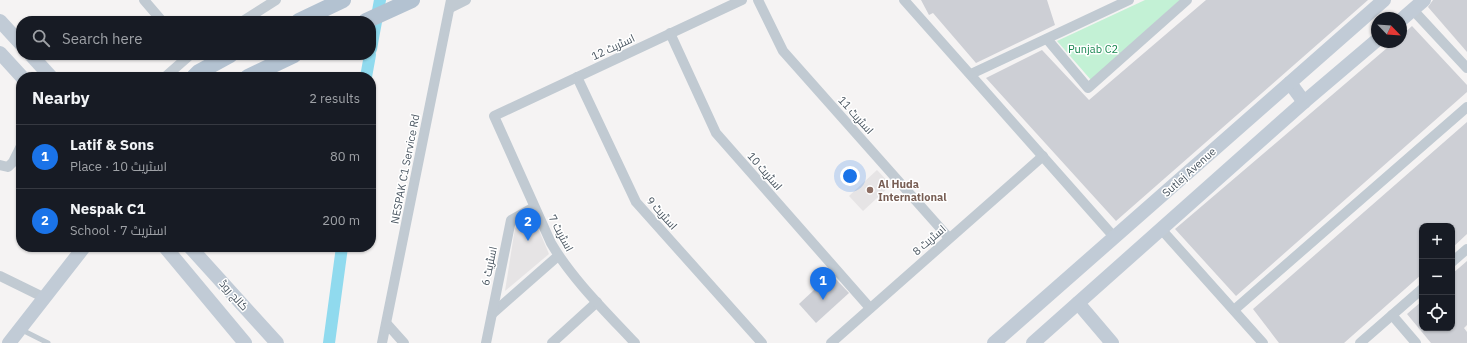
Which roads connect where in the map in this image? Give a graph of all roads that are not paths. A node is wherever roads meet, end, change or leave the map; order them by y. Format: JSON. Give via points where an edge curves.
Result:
{"nodes":[{"id":1,"x":144,"y":0,"type":"edge"},
{"id":2,"x":276,"y":0,"type":"edge"},
{"id":3,"x":343,"y":0,"type":"edge"},
{"id":4,"x":412,"y":0,"type":"edge"},
{"id":5,"x":466,"y":0,"type":"edge"},
{"id":6,"x":742,"y":0,"type":"edge"},
{"id":7,"x":758,"y":0,"type":"edge"},
{"id":8,"x":904,"y":0,"type":"edge"},
{"id":9,"x":1129,"y":0,"type":"edge"},
{"id":10,"x":1187,"y":0,"type":"edge"},
{"id":11,"x":1384,"y":0,"type":"edge"},
{"id":12,"x":1424,"y":0,"type":"edge"},
{"id":13,"x":451,"y":4,"type":"edge"},
{"id":14,"x":1413,"y":10,"type":"junction"},
{"id":15,"x":1407,"y":15,"type":"edge"},
{"id":16,"x":158,"y":16,"type":"edge"},
{"id":17,"x":251,"y":16,"type":"edge"},
{"id":18,"x":309,"y":16,"type":"edge"},
{"id":19,"x":376,"y":16,"type":"edge"},
{"id":20,"x":0,"y":21,"type":"edge"},
{"id":21,"x":670,"y":33,"type":"junction"},
{"id":22,"x":16,"y":39,"type":"edge"},
{"id":23,"x":1047,"y":39,"type":"junction"},
{"id":24,"x":1371,"y":45,"type":"edge"},
{"id":25,"x":0,"y":53,"type":"edge"},
{"id":26,"x":36,"y":60,"type":"edge"},
{"id":27,"x":185,"y":60,"type":"edge"},
{"id":28,"x":221,"y":60,"type":"edge"},
{"id":29,"x":284,"y":60,"type":"edge"},
{"id":30,"x":1467,"y":68,"type":"edge"},
{"id":31,"x":17,"y":72,"type":"edge"},
{"id":32,"x":46,"y":72,"type":"edge"},
{"id":33,"x":171,"y":72,"type":"edge"},
{"id":34,"x":199,"y":72,"type":"edge"},
{"id":35,"x":258,"y":72,"type":"edge"},
{"id":36,"x":971,"y":74,"type":"junction"},
{"id":37,"x":576,"y":77,"type":"junction"},
{"id":38,"x":1290,"y":83,"type":"junction"},
{"id":39,"x":1304,"y":102,"type":"junction"},
{"id":40,"x":1467,"y":106,"type":"edge"},
{"id":41,"x":494,"y":116,"type":"joint"},
{"id":42,"x":1043,"y":156,"type":"junction"},
{"id":43,"x":16,"y":157,"type":"edge"},
{"id":44,"x":4,"y":166,"type":"edge"},
{"id":45,"x":534,"y":207,"type":"junction"},
{"id":46,"x":1161,"y":229,"type":"junction"},
{"id":47,"x":949,"y":238,"type":"junction"},
{"id":48,"x":1115,"y":238,"type":"junction"},
{"id":49,"x":1467,"y":249,"type":"edge"},
{"id":50,"x":80,"y":252,"type":"edge"},
{"id":51,"x":168,"y":252,"type":"edge"},
{"id":52,"x":195,"y":252,"type":"edge"},
{"id":53,"x":558,"y":256,"type":"junction"},
{"id":54,"x":1455,"y":259,"type":"edge"},
{"id":55,"x":0,"y":276,"type":"edge"},
{"id":56,"x":1419,"y":292,"type":"edge"},
{"id":57,"x":45,"y":298,"type":"junction"},
{"id":58,"x":597,"y":302,"type":"junction"},
{"id":59,"x":1078,"y":303,"type":"junction"},
{"id":60,"x":870,"y":308,"type":"junction"},
{"id":61,"x":1234,"y":310,"type":"junction"},
{"id":62,"x":492,"y":314,"type":"junction"},
{"id":63,"x":1392,"y":315,"type":"junction"},
{"id":64,"x":387,"y":324,"type":"junction"},
{"id":65,"x":20,"y":329,"type":"junction"},
{"id":66,"x":9,"y":343,"type":"edge"},
{"id":67,"x":48,"y":343,"type":"edge"},
{"id":68,"x":245,"y":343,"type":"edge"},
{"id":69,"x":277,"y":343,"type":"edge"},
{"id":70,"x":382,"y":343,"type":"edge"},
{"id":71,"x":404,"y":343,"type":"edge"},
{"id":72,"x":486,"y":343,"type":"edge"},
{"id":73,"x":552,"y":343,"type":"edge"},
{"id":74,"x":634,"y":343,"type":"edge"},
{"id":75,"x":762,"y":343,"type":"edge"},
{"id":76,"x":831,"y":343,"type":"edge"},
{"id":77,"x":994,"y":343,"type":"edge"},
{"id":78,"x":1033,"y":343,"type":"edge"},
{"id":79,"x":1112,"y":343,"type":"edge"},
{"id":80,"x":1263,"y":343,"type":"edge"},
{"id":81,"x":1360,"y":343,"type":"edge"},
{"id":82,"x":1416,"y":343,"type":"edge"}],
"edges":[{"from":1,"to":16,"type":"street"},
{"from":2,"to":17,"type":"street"},
{"from":3,"to":18,"type":"main road"},
{"from":4,"to":19,"type":"main road"},
{"from":5,"to":13,"type":"street"},
{"from":6,"to":21,"type":"street","name":"اسٹریٹ 12"},
{"from":7,"to":47,"type":"street","name":"اسٹریٹ 11","via":[[783,51]]},
{"from":8,"to":36,"type":"street"},
{"from":9,"to":23,"type":"street"},
{"from":10,"to":23,"type":"street","via":[[1088,88]]},
{"from":11,"to":38,"type":"street","name":"Sutlej Avenue"},
{"from":12,"to":14,"type":"street"},
{"from":13,"to":64,"type":"street","name":"NESPAK C1 Service Rd"},
{"from":14,"to":15,"type":"street"},
{"from":14,"to":30,"type":"street"},
{"from":20,"to":22,"type":"street"},
{"from":21,"to":37,"type":"street","name":"اسٹریٹ 12"},
{"from":21,"to":60,"type":"street","name":"اسٹریٹ 10","via":[[716,133]]},
{"from":23,"to":36,"type":"street"},
{"from":24,"to":39,"type":"street"},
{"from":25,"to":31,"type":"street"},
{"from":26,"to":32,"type":"street"},
{"from":27,"to":33,"type":"street"},
{"from":28,"to":34,"type":"main road"},
{"from":29,"to":35,"type":"main road"},
{"from":36,"to":42,"type":"street"},
{"from":37,"to":41,"type":"street","name":"اسٹریٹ 12"},
{"from":37,"to":75,"type":"street","name":"اسٹریٹ 9","via":[[636,202]]},
{"from":38,"to":39,"type":"street"},
{"from":38,"to":48,"type":"street","name":"Sutlej Avenue"},
{"from":39,"to":46,"type":"street"},
{"from":40,"to":61,"type":"street"},
{"from":41,"to":45,"type":"street","name":"اسٹریٹ 7"},
{"from":42,"to":47,"type":"street","name":"اسٹریٹ 8"},
{"from":42,"to":48,"type":"street"},
{"from":43,"to":44,"type":"street","via":[[14,162]]},
{"from":45,"to":53,"type":"street","name":"اسٹریٹ 7"},
{"from":45,"to":62,"type":"street","name":"اسٹریٹ 6","via":[[511,220]]},
{"from":46,"to":59,"type":"street"},
{"from":46,"to":61,"type":"street"},
{"from":47,"to":60,"type":"street","name":"اسٹریٹ 8"},
{"from":48,"to":77,"type":"street","name":"Sutlej Avenue"},
{"from":49,"to":54,"type":"street"},
{"from":50,"to":57,"type":"street"},
{"from":51,"to":68,"type":"street","name":"کالج روڈ"},
{"from":52,"to":69,"type":"street","name":"کالج روڈ"},
{"from":53,"to":58,"type":"street","name":"اسٹریٹ 7"},
{"from":53,"to":62,"type":"street"},
{"from":55,"to":57,"type":"street"},
{"from":56,"to":63,"type":"street"},
{"from":57,"to":65,"type":"street"},
{"from":58,"to":73,"type":"street"},
{"from":58,"to":74,"type":"street","name":"اسٹریٹ 7"},
{"from":59,"to":78,"type":"street"},
{"from":59,"to":79,"type":"street"},
{"from":60,"to":76,"type":"street","name":"اسٹریٹ 8"},
{"from":61,"to":80,"type":"street"},
{"from":62,"to":72,"type":"street","name":"اسٹریٹ 6"},
{"from":63,"to":81,"type":"street"},
{"from":63,"to":82,"type":"street"},
{"from":64,"to":70,"type":"street","name":"NESPAK C1 Service Rd"},
{"from":64,"to":71,"type":"street"},
{"from":65,"to":66,"type":"street"},
{"from":65,"to":67,"type":"lane"}]}
